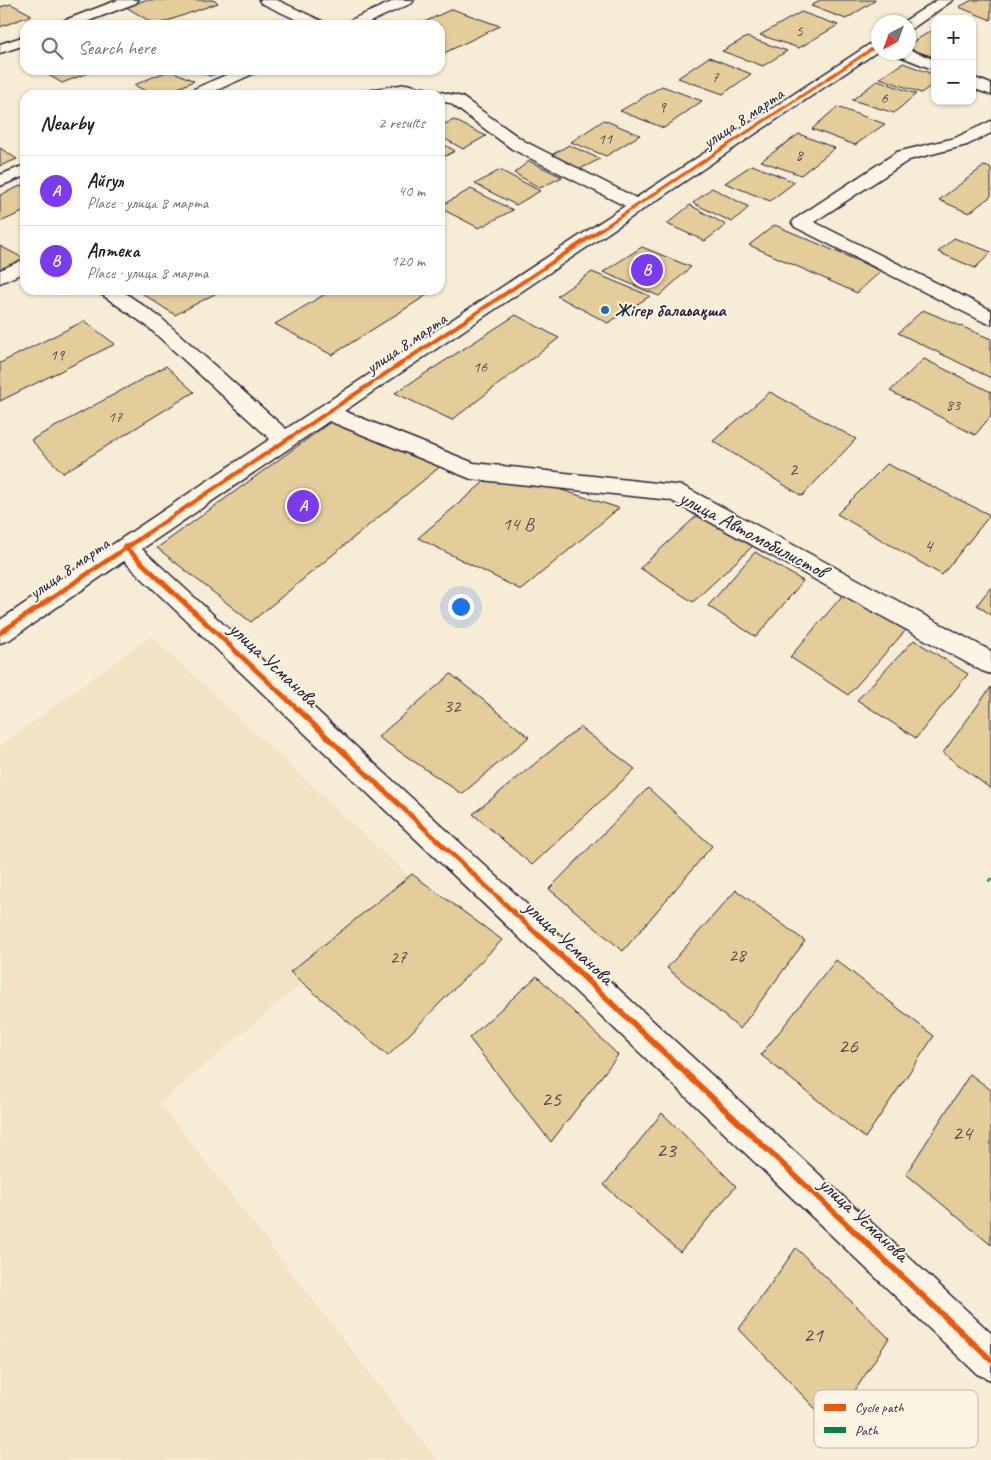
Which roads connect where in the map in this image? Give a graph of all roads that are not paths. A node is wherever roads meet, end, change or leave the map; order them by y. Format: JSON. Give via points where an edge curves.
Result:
{"nodes":[{"id":1,"x":131,"y":0,"type":"edge"},
{"id":2,"x":266,"y":0,"type":"edge"},
{"id":3,"x":407,"y":0,"type":"edge"},
{"id":4,"x":946,"y":0,"type":"edge"},
{"id":5,"x":78,"y":20,"type":"edge"},
{"id":6,"x":308,"y":20,"type":"edge"},
{"id":7,"x":362,"y":20,"type":"edge"},
{"id":8,"x":916,"y":20,"type":"edge"},
{"id":9,"x":20,"y":42,"type":"edge"},
{"id":10,"x":0,"y":49,"type":"edge"},
{"id":11,"x":871,"y":50,"type":"edge"},
{"id":12,"x":916,"y":58,"type":"edge"},
{"id":13,"x":931,"y":64,"type":"edge"},
{"id":14,"x":239,"y":75,"type":"edge"},
{"id":15,"x":976,"y":84,"type":"edge"},
{"id":16,"x":205,"y":90,"type":"edge"},
{"id":17,"x":384,"y":90,"type":"edge"},
{"id":18,"x":423,"y":90,"type":"edge"},
{"id":19,"x":991,"y":90,"type":"edge"},
{"id":20,"x":445,"y":97,"type":"edge"},
{"id":21,"x":991,"y":126,"type":"edge"},
{"id":22,"x":20,"y":172,"type":"edge"},
{"id":23,"x":0,"y":181,"type":"edge"},
{"id":24,"x":637,"y":206,"type":"junction"},
{"id":25,"x":20,"y":267,"type":"edge"},
{"id":26,"x":0,"y":277,"type":"edge"},
{"id":27,"x":115,"y":295,"type":"edge"},
{"id":28,"x":991,"y":318,"type":"edge"},
{"id":29,"x":326,"y":412,"type":"junction"},
{"id":30,"x":285,"y":440,"type":"junction"},
{"id":31,"x":125,"y":547,"type":"junction"},
{"id":32,"x":0,"y":633,"type":"edge"},
{"id":33,"x":991,"y":663,"type":"edge"},
{"id":34,"x":991,"y":1360,"type":"edge"}],
"edges":[{"from":1,"to":5,"type":"street"},
{"from":2,"to":6,"type":"street"},
{"from":3,"to":7,"type":"street"},
{"from":4,"to":8,"type":"street"},
{"from":9,"to":10,"type":"street"},
{"from":11,"to":24,"type":"street","name":"улица 8 марта"},
{"from":12,"to":13,"type":"street"},
{"from":14,"to":16,"type":"street"},
{"from":15,"to":19,"type":"street"},
{"from":17,"to":18,"type":"street"},
{"from":20,"to":24,"type":"street","via":[[456,100],[518,146]]},
{"from":21,"to":28,"type":"street","via":[[961,142],[903,156],[801,223]]},
{"from":22,"to":23,"type":"street"},
{"from":24,"to":29,"type":"street","name":"улица 8 марта"},
{"from":25,"to":26,"type":"street"},
{"from":27,"to":30,"type":"street","via":[[154,322]]},
{"from":29,"to":30,"type":"street","name":"улица 8 марта"},
{"from":29,"to":33,"type":"street","name":"улица Автомобилистов","via":[[471,471],[676,492]]},
{"from":30,"to":31,"type":"street","name":"улица 8 марта"},
{"from":31,"to":32,"type":"street","name":"улица 8 марта"},
{"from":31,"to":34,"type":"street","name":"улица Усманова"}]}
